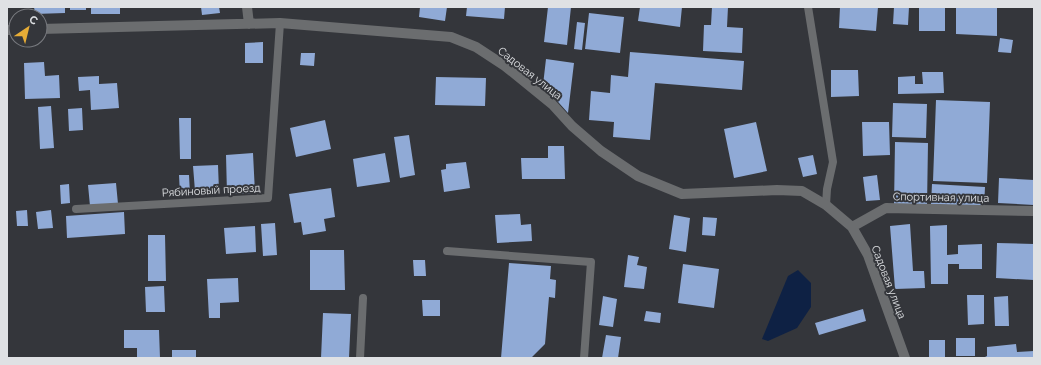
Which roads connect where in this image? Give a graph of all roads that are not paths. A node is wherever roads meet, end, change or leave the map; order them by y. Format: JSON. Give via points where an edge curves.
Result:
{"nodes":[{"id":1,"x":247,"y":7,"type":"edge"},
{"id":2,"x":808,"y":7,"type":"edge"},
{"id":3,"x":280,"y":23,"type":"junction"},
{"id":4,"x":249,"y":24,"type":"junction"},
{"id":5,"x":48,"y":29,"type":"edge"},
{"id":6,"x":826,"y":205,"type":"junction"},
{"id":7,"x":76,"y":209,"type":"dead end"},
{"id":8,"x":1034,"y":211,"type":"edge"},
{"id":9,"x":852,"y":227,"type":"junction"},
{"id":10,"x":447,"y":251,"type":"dead end"},
{"id":11,"x":363,"y":298,"type":"dead end"},
{"id":12,"x":360,"y":358,"type":"edge"},
{"id":13,"x":584,"y":358,"type":"edge"},
{"id":14,"x":905,"y":358,"type":"edge"}],
"edges":[{"from":1,"to":4,"type":"street"},
{"from":2,"to":6,"type":"lane","via":[[833,162]]},
{"from":3,"to":4,"type":"street","name":"Садовая улица"},
{"from":3,"to":6,"type":"street","name":"Садовая улица","via":[[451,37],[476,47],[505,66],[552,104],[572,126],[601,151],[638,176],[682,194],[802,191]]},
{"from":3,"to":7,"type":"lane","name":"Рябиновый проезд","via":[[268,198]]},
{"from":4,"to":5,"type":"street","name":"Садовая улица"},
{"from":6,"to":9,"type":"street","name":"Садовая улица"},
{"from":8,"to":9,"type":"street","name":"Спортивная улица","via":[[886,208]]},
{"from":9,"to":14,"type":"street","name":"Садовая улица","via":[[868,255]]},
{"from":10,"to":13,"type":"lane","via":[[591,262]]},
{"from":11,"to":12,"type":"lane"}]}
